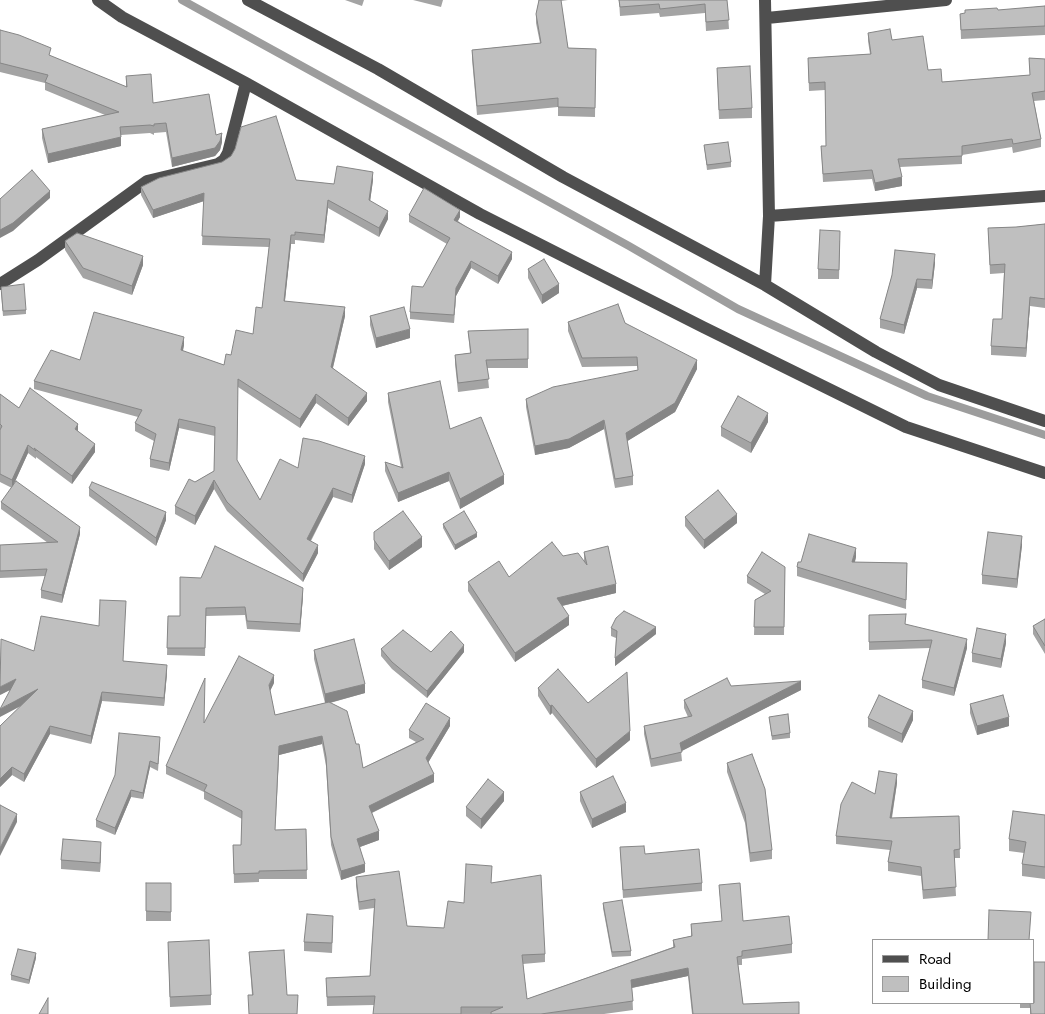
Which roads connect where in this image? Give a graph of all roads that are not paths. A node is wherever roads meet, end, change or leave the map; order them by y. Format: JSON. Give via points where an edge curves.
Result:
{"nodes":[{"id":1,"x":98,"y":0,"type":"edge"},
{"id":2,"x":248,"y":0,"type":"edge"},
{"id":3,"x":765,"y":0,"type":"edge"},
{"id":4,"x":946,"y":0,"type":"edge"},
{"id":5,"x":767,"y":18,"type":"junction"},
{"id":6,"x":246,"y":83,"type":"junction"},
{"id":7,"x":1045,"y":196,"type":"edge"},
{"id":8,"x":769,"y":216,"type":"junction"},
{"id":9,"x":0,"y":284,"type":"edge"},
{"id":10,"x":765,"y":285,"type":"junction"},
{"id":11,"x":1045,"y":421,"type":"edge"},
{"id":12,"x":1045,"y":473,"type":"edge"}],
"edges":[{"from":1,"to":6,"type":"street","via":[[122,17]]},
{"from":2,"to":10,"type":"street","via":[[378,69],[563,177]]},
{"from":3,"to":5,"type":"street"},
{"from":4,"to":5,"type":"street"},
{"from":5,"to":8,"type":"street"},
{"from":6,"to":9,"type":"street","via":[[224,160],[147,180]]},
{"from":6,"to":12,"type":"street","via":[[480,214],[897,423]]},
{"from":7,"to":8,"type":"street"},
{"from":8,"to":10,"type":"street"},
{"from":10,"to":11,"type":"street","via":[[876,352],[939,385]]}]}
